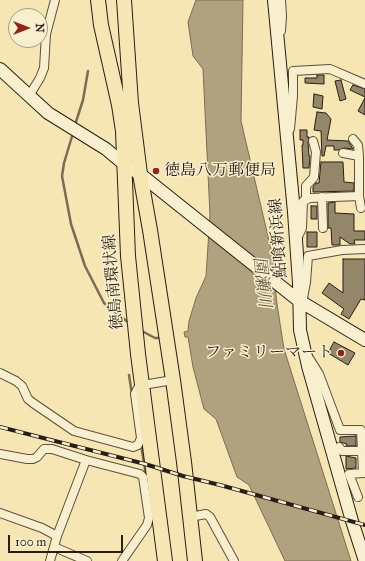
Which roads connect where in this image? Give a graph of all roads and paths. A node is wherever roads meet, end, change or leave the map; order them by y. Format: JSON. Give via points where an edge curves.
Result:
{"nodes":[{"id":1,"x":55,"y":0,"type":"edge"},
{"id":2,"x":98,"y":0,"type":"edge"},
{"id":3,"x":124,"y":0,"type":"edge"},
{"id":4,"x":274,"y":0,"type":"edge"},
{"id":5,"x":281,"y":0,"type":"edge"},
{"id":6,"x":278,"y":44,"type":"junction"},
{"id":7,"x":0,"y":69,"type":"edge"},
{"id":8,"x":365,"y":84,"type":"edge"},
{"id":9,"x":29,"y":96,"type":"junction"},
{"id":10,"x":353,"y":139,"type":"dead end"},
{"id":11,"x":313,"y":141,"type":"dead end"},
{"id":12,"x":287,"y":143,"type":"junction"},
{"id":13,"x":342,"y":153,"type":"dead end"},
{"id":14,"x":360,"y":156,"type":"junction"},
{"id":15,"x":125,"y":165,"type":"junction"},
{"id":16,"x":140,"y":174,"type":"junction"},
{"id":17,"x":359,"y":196,"type":"junction"},
{"id":18,"x":322,"y":197,"type":"junction"},
{"id":19,"x":306,"y":200,"type":"junction"},
{"id":20,"x":361,"y":208,"type":"dead end"},
{"id":21,"x":323,"y":228,"type":"dead end"},
{"id":22,"x":296,"y":242,"type":"junction"},
{"id":23,"x":365,"y":249,"type":"edge"},
{"id":24,"x":298,"y":299,"type":"junction"},
{"id":25,"x":365,"y":340,"type":"edge"},
{"id":26,"x":305,"y":350,"type":"junction"},
{"id":27,"x":0,"y":373,"type":"edge"},
{"id":28,"x":173,"y":380,"type":"junction"},
{"id":29,"x":142,"y":385,"type":"junction"},
{"id":30,"x":339,"y":447,"type":"dead end"},
{"id":31,"x":362,"y":451,"type":"junction"},
{"id":32,"x":0,"y":454,"type":"edge"},
{"id":33,"x":86,"y":460,"type":"junction"},
{"id":34,"x":364,"y":473,"type":"edge"},
{"id":35,"x":358,"y":497,"type":"dead end"},
{"id":36,"x":0,"y":513,"type":"edge"},
{"id":37,"x":190,"y":517,"type":"junction"},
{"id":38,"x":57,"y":536,"type":"junction"},
{"id":39,"x":54,"y":547,"type":"junction"},
{"id":40,"x":50,"y":561,"type":"edge"},
{"id":41,"x":87,"y":561,"type":"edge"},
{"id":42,"x":122,"y":561,"type":"edge"},
{"id":43,"x":165,"y":561,"type":"edge"},
{"id":44,"x":195,"y":561,"type":"edge"},
{"id":45,"x":234,"y":561,"type":"edge"},
{"id":46,"x":365,"y":561,"type":"edge"}],
"edges":[{"from":1,"to":9,"type":"street","via":[[46,34],[44,68]]},
{"from":2,"to":15,"type":"highway","name":"徳島南環状線","via":[[119,105]]},
{"from":3,"to":16,"type":"highway","via":[[131,103]]},
{"from":4,"to":6,"type":"main road","name":"鮎喰新浜線"},
{"from":5,"to":6,"type":"street","via":[[282,28]]},
{"from":6,"to":12,"type":"main road","name":"鮎喰新浜線"},
{"from":7,"to":9,"type":"main road"},
{"from":8,"to":12,"type":"street","via":[[330,69],[293,71],[293,96]]},
{"from":9,"to":15,"type":"main road","via":[[48,113],[106,149]]},
{"from":10,"to":14,"type":"street","via":[[358,145]]},
{"from":11,"to":19,"type":"street","via":[[316,152],[314,177],[306,186]]},
{"from":12,"to":22,"type":"main road","name":"鮎喰新浜線"},
{"from":13,"to":14,"type":"street"},
{"from":14,"to":17,"type":"street"},
{"from":15,"to":16,"type":"main road"},
{"from":15,"to":29,"type":"highway","name":"徳島南環状線","via":[[126,221]]},
{"from":16,"to":24,"type":"main road"},
{"from":16,"to":28,"type":"highway"},
{"from":17,"to":18,"type":"street"},
{"from":17,"to":20,"type":"street"},
{"from":18,"to":19,"type":"street"},
{"from":18,"to":21,"type":"street"},
{"from":19,"to":22,"type":"street","via":[[303,201],[302,228]]},
{"from":22,"to":24,"type":"main road","name":"鮎喰新浜線"},
{"from":23,"to":24,"type":"street","via":[[308,256],[306,282]]},
{"from":24,"to":25,"type":"main road"},
{"from":24,"to":26,"type":"main road","name":"鮎喰新浜線","via":[[300,330]]},
{"from":26,"to":31,"type":"street","via":[[319,374],[340,430],[361,430]]},
{"from":26,"to":46,"type":"main road","name":"鮎喰新浜線"},
{"from":27,"to":29,"type":"street","via":[[16,381],[22,386],[28,399],[74,431],[133,447],[138,445],[141,438],[135,394]]},
{"from":28,"to":29,"type":"street"},
{"from":28,"to":37,"type":"highway"},
{"from":29,"to":43,"type":"highway","name":"徳島南環状線"},
{"from":30,"to":31,"type":"street","via":[[342,451]]},
{"from":31,"to":34,"type":"street"},
{"from":32,"to":33,"type":"street","via":[[33,459],[44,449],[52,449]]},
{"from":33,"to":38,"type":"street"},
{"from":33,"to":42,"type":"street","via":[[140,474],[143,477],[149,518],[147,525]]},
{"from":34,"to":35,"type":"street","via":[[349,474]]},
{"from":36,"to":38,"type":"street"},
{"from":37,"to":44,"type":"highway"},
{"from":37,"to":45,"type":"street","via":[[206,514],[210,517]]},
{"from":38,"to":39,"type":"street"},
{"from":39,"to":40,"type":"street"},
{"from":39,"to":41,"type":"street"}]}
